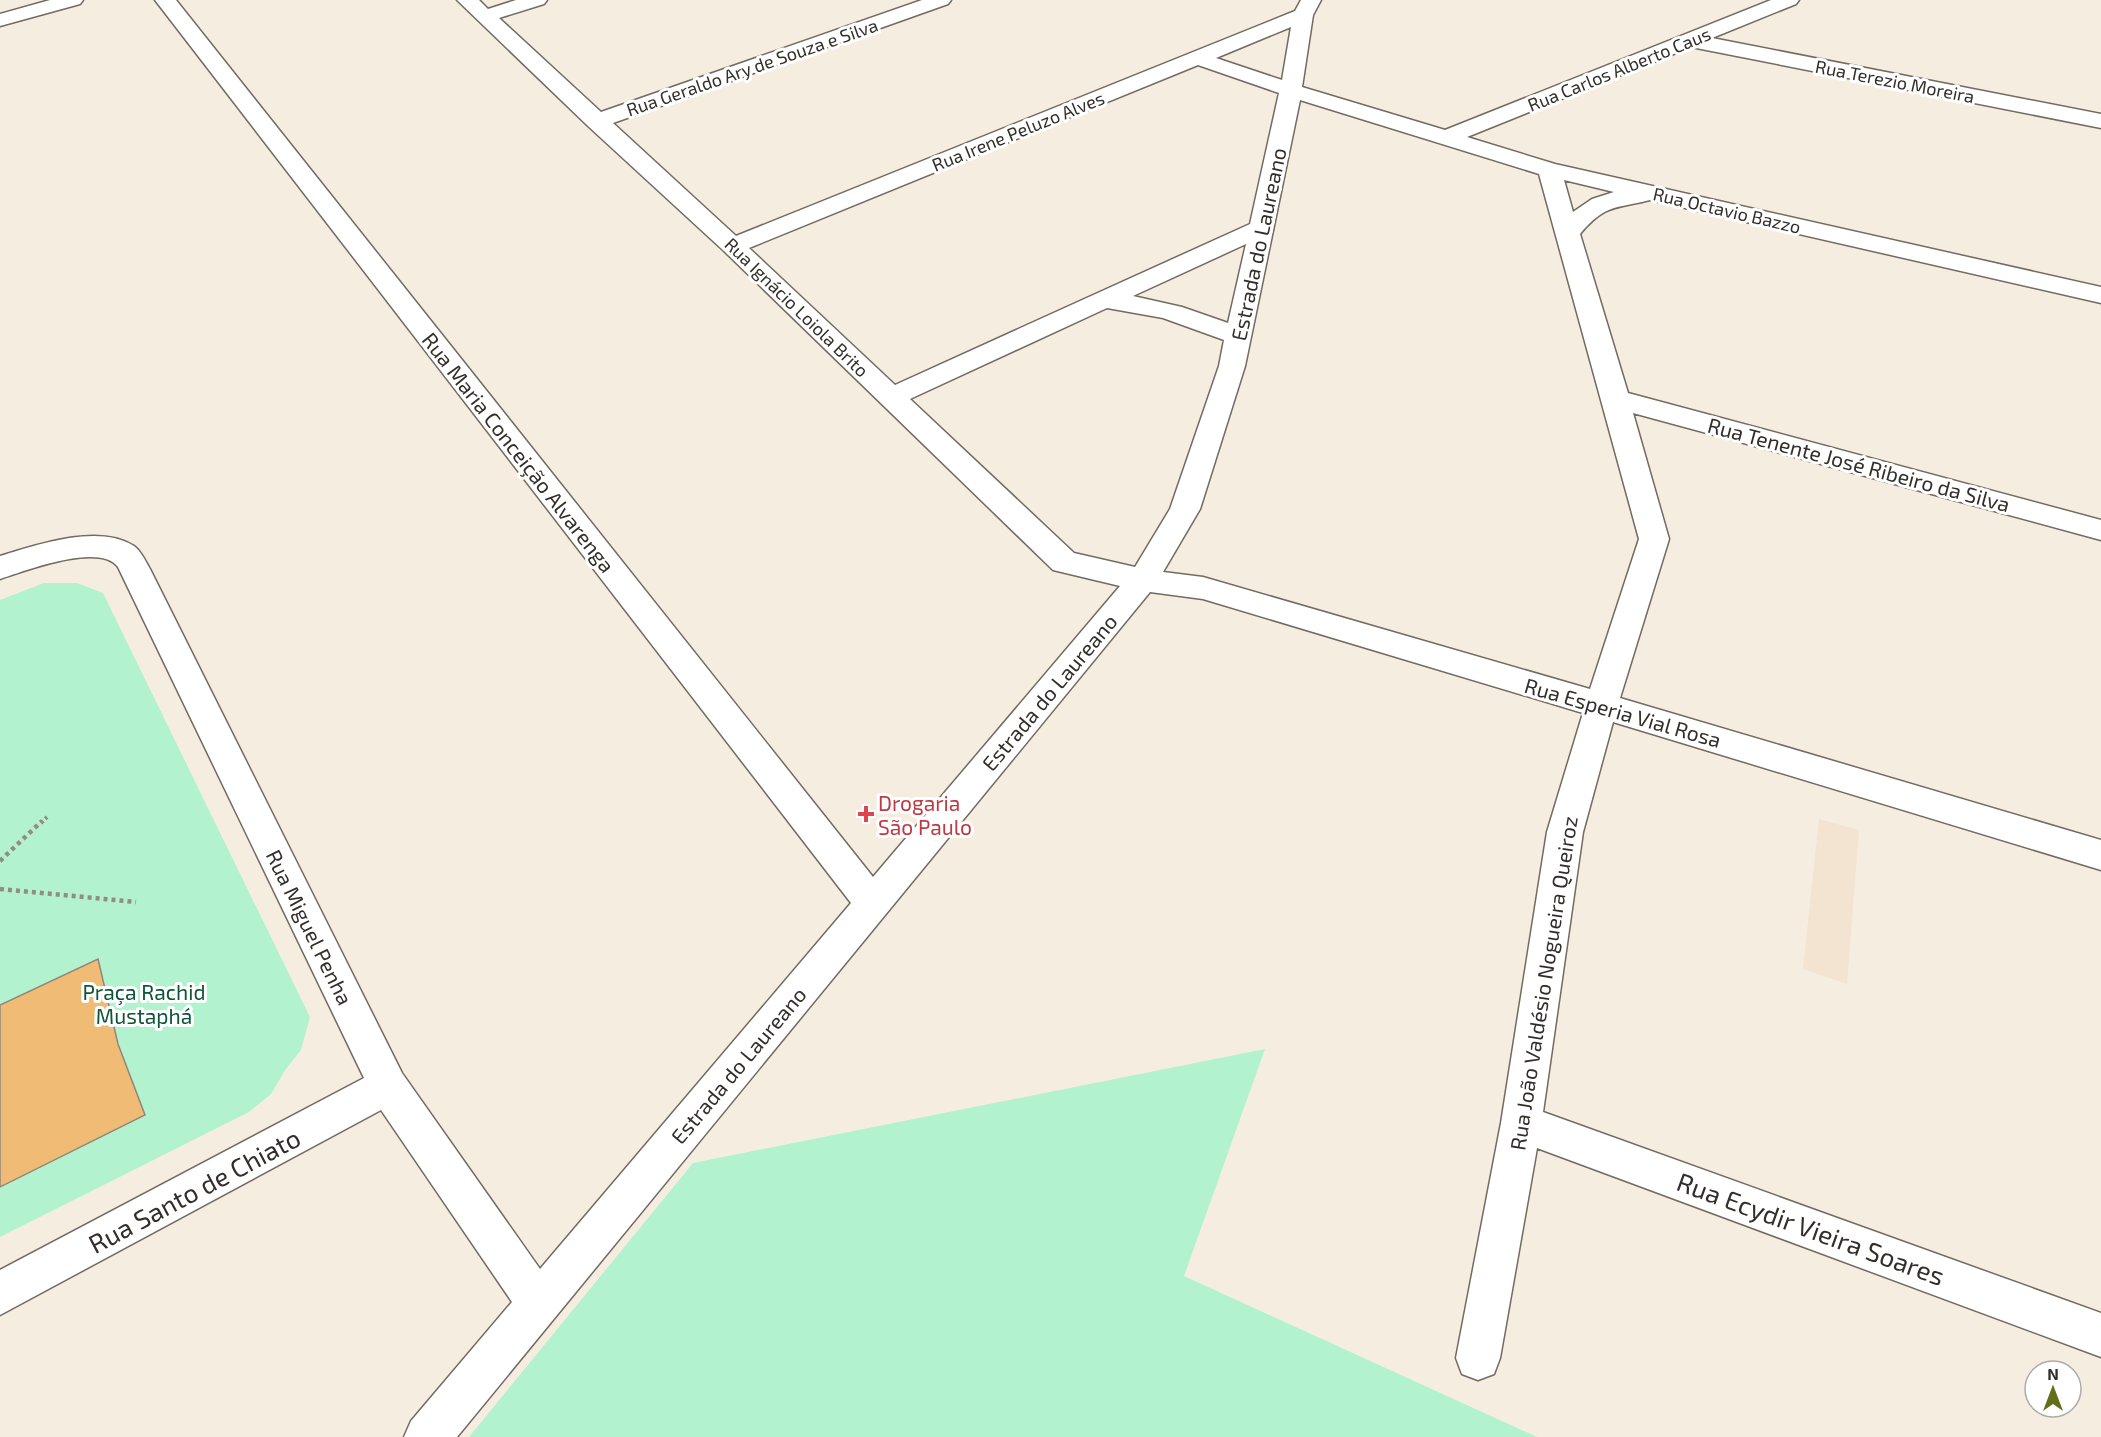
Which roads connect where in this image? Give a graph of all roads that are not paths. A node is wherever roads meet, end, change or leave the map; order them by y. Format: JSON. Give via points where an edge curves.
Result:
{"nodes":[{"id":1,"x":73,"y":0,"type":"edge"},
{"id":2,"x":165,"y":0,"type":"edge"},
{"id":3,"x":537,"y":0,"type":"edge"},
{"id":4,"x":940,"y":0,"type":"edge"},
{"id":5,"x":1789,"y":0,"type":"edge"},
{"id":6,"x":1307,"y":7,"type":"edge"},
{"id":7,"x":476,"y":8,"type":"edge"},
{"id":8,"x":0,"y":20,"type":"edge"},
{"id":9,"x":1688,"y":40,"type":"junction"},
{"id":10,"x":1197,"y":58,"type":"junction"},
{"id":11,"x":1291,"y":90,"type":"junction"},
{"id":12,"x":1358,"y":110,"type":"junction"},
{"id":13,"x":596,"y":121,"type":"junction"},
{"id":14,"x":2101,"y":121,"type":"edge"},
{"id":15,"x":1284,"y":124,"type":"junction"},
{"id":16,"x":1448,"y":138,"type":"junction"},
{"id":17,"x":1549,"y":170,"type":"junction"},
{"id":18,"x":1661,"y":195,"type":"junction"},
{"id":19,"x":1261,"y":228,"type":"junction"},
{"id":20,"x":1568,"y":233,"type":"junction"},
{"id":21,"x":733,"y":246,"type":"junction"},
{"id":22,"x":2101,"y":295,"type":"edge"},
{"id":23,"x":1104,"y":300,"type":"junction"},
{"id":24,"x":1238,"y":336,"type":"junction"},
{"id":25,"x":891,"y":397,"type":"junction"},
{"id":26,"x":1616,"y":399,"type":"junction"},
{"id":27,"x":2101,"y":530,"type":"edge"},
{"id":28,"x":0,"y":568,"type":"edge"},
{"id":29,"x":1143,"y":580,"type":"junction"},
{"id":30,"x":1601,"y":706,"type":"junction"},
{"id":31,"x":2101,"y":855,"type":"edge"},
{"id":32,"x":873,"y":904,"type":"junction"},
{"id":33,"x":388,"y":1086,"type":"junction"},
{"id":34,"x":1521,"y":1123,"type":"junction"},
{"id":35,"x":0,"y":1293,"type":"edge"},
{"id":36,"x":539,"y":1303,"type":"junction"},
{"id":37,"x":2101,"y":1335,"type":"edge"},
{"id":38,"x":1478,"y":1359,"type":"dead end"},
{"id":39,"x":427,"y":1437,"type":"edge"}],
"edges":[{"from":1,"to":8,"type":"street"},
{"from":2,"to":32,"type":"street","name":"Rua Maria Conceição Alvarenga"},
{"from":3,"to":7,"type":"street"},
{"from":4,"to":13,"type":"street","name":"Rua Geraldo Ary de Souza e Silva"},
{"from":5,"to":9,"type":"street","name":"Rua Carlos Alberto Caus"},
{"from":6,"to":10,"type":"street","name":"Rua Irene Peluzo Alves"},
{"from":6,"to":11,"type":"street","name":"Estrada do Laureano"},
{"from":7,"to":13,"type":"street","name":"Rua Ignácio Loiola Brito"},
{"from":9,"to":14,"type":"street","name":"Rua Terezio Moreira"},
{"from":9,"to":16,"type":"street","name":"Rua Carlos Alberto Caus"},
{"from":10,"to":11,"type":"street","name":"Rua Octavio Bazzo"},
{"from":10,"to":21,"type":"street","name":"Rua Irene Peluzo Alves"},
{"from":11,"to":12,"type":"street","name":"Rua Octavio Bazzo"},
{"from":11,"to":15,"type":"street","name":"Estrada do Laureano"},
{"from":12,"to":15,"type":"street","name":"Rua Octavio Bazzo","via":[[1322,109],[1300,114]]},
{"from":12,"to":16,"type":"street","name":"Rua Octavio Bazzo"},
{"from":13,"to":21,"type":"street","name":"Rua Ignácio Loiola Brito"},
{"from":15,"to":19,"type":"street","name":"Estrada do Laureano"},
{"from":16,"to":17,"type":"street","name":"Rua Octavio Bazzo"},
{"from":17,"to":18,"type":"street","name":"Rua Octavio Bazzo"},
{"from":17,"to":20,"type":"street","name":"Rua João Valdésio Nogueira Queiroz"},
{"from":18,"to":20,"type":"street","via":[[1607,200],[1581,216]]},
{"from":18,"to":22,"type":"street","name":"Rua Octavio Bazzo"},
{"from":19,"to":23,"type":"street"},
{"from":19,"to":24,"type":"street","name":"Estrada do Laureano"},
{"from":20,"to":26,"type":"street","name":"Rua João Valdésio Nogueira Queiroz"},
{"from":21,"to":25,"type":"street","name":"Rua Ignácio Loiola Brito"},
{"from":23,"to":24,"type":"street","via":[[1135,302],[1192,316]]},
{"from":23,"to":25,"type":"street"},
{"from":24,"to":29,"type":"street","name":"Estrada do Laureano","via":[[1232,366],[1185,509]]},
{"from":25,"to":29,"type":"street","name":"Rua Ignácio Loiola Brito","via":[[1064,562]]},
{"from":26,"to":27,"type":"street","name":"Rua Tenente José Ribeiro da Silva"},
{"from":26,"to":30,"type":"street","name":"Rua João Valdésio Nogueira Queiroz","via":[[1654,539]]},
{"from":28,"to":33,"type":"street","name":"Rua Miguel Penha","via":[[61,549],[101,547],[123,554],[135,569]]},
{"from":29,"to":30,"type":"street","name":"Rua Esperia Vial Rosa","via":[[1203,588]]},
{"from":29,"to":32,"type":"street","name":"Estrada do Laureano"},
{"from":30,"to":31,"type":"street","name":"Rua Esperia Vial Rosa"},
{"from":30,"to":34,"type":"street","name":"Rua João Valdésio Nogueira Queiroz","via":[[1565,832]]},
{"from":32,"to":36,"type":"street","name":"Estrada do Laureano"},
{"from":33,"to":35,"type":"street","name":"Rua Santo de Chiato"},
{"from":33,"to":36,"type":"street","name":"Rua Miguel Penha"},
{"from":34,"to":37,"type":"street","name":"Rua Ecydir Vieira Soares"},
{"from":34,"to":38,"type":"street","name":"Rua João Valdésio Nogueira Queiroz"},
{"from":36,"to":39,"type":"street","name":"Estrada do Laureano"}]}
